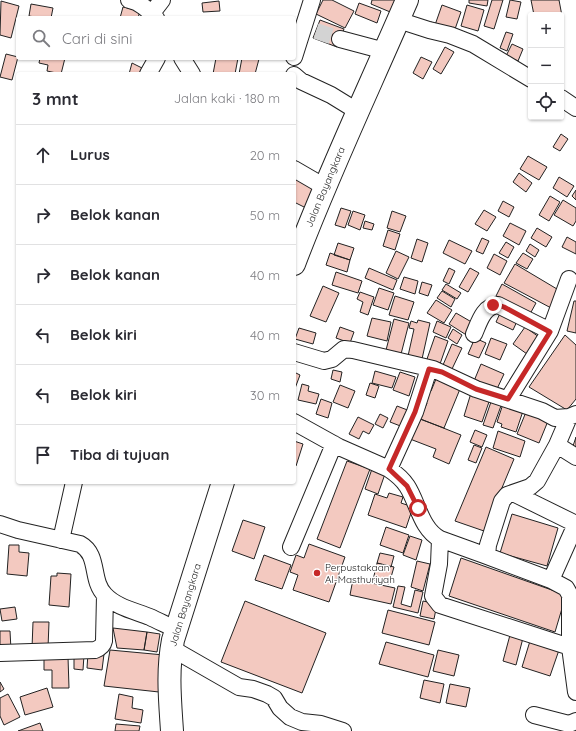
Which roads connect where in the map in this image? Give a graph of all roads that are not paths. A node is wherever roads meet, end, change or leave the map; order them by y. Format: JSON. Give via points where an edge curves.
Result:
{"nodes":[{"id":1,"x":129,"y":0,"type":"edge"},
{"id":2,"x":162,"y":0,"type":"edge"},
{"id":3,"x":312,"y":0,"type":"edge"},
{"id":4,"x":407,"y":0,"type":"edge"},
{"id":5,"x":154,"y":16,"type":"edge"},
{"id":6,"x":398,"y":20,"type":"junction"},
{"id":7,"x":340,"y":39,"type":"tunnel mouth"},
{"id":8,"x":385,"y":51,"type":"junction"},
{"id":9,"x":296,"y":54,"type":"edge"},
{"id":10,"x":155,"y":60,"type":"edge"},
{"id":11,"x":183,"y":60,"type":"edge"},
{"id":12,"x":293,"y":60,"type":"edge"},
{"id":13,"x":149,"y":72,"type":"edge"},
{"id":14,"x":191,"y":72,"type":"edge"},
{"id":15,"x":293,"y":72,"type":"edge"},
{"id":16,"x":296,"y":77,"type":"edge"},
{"id":17,"x":528,"y":77,"type":"edge"},
{"id":18,"x":357,"y":111,"type":"junction"},
{"id":19,"x":296,"y":170,"type":"edge"},
{"id":20,"x":325,"y":187,"type":"junction"},
{"id":21,"x":296,"y":259,"type":"edge"},
{"id":22,"x":569,"y":279,"type":"dead end"},
{"id":23,"x":550,"y":332,"type":"junction"},
{"id":24,"x":474,"y":334,"type":"dead end"},
{"id":25,"x":296,"y":353,"type":"edge"},
{"id":26,"x":429,"y":369,"type":"junction"},
{"id":27,"x":508,"y":399,"type":"junction"},
{"id":28,"x":573,"y":416,"type":"edge"},
{"id":29,"x":296,"y":423,"type":"edge"},
{"id":30,"x":334,"y":444,"type":"junction"},
{"id":31,"x":557,"y":445,"type":"junction"},
{"id":32,"x":576,"y":457,"type":"edge"},
{"id":33,"x":389,"y":469,"type":"junction"},
{"id":34,"x":74,"y":484,"type":"edge"},
{"id":35,"x":222,"y":484,"type":"edge"},
{"id":36,"x":513,"y":493,"type":"junction"},
{"id":37,"x":0,"y":524,"type":"edge"},
{"id":38,"x":576,"y":524,"type":"edge"},
{"id":39,"x":440,"y":539,"type":"junction"},
{"id":40,"x":61,"y":540,"type":"junction"},
{"id":41,"x":291,"y":547,"type":"dead end"},
{"id":42,"x":487,"y":556,"type":"junction"},
{"id":43,"x":551,"y":580,"type":"junction"},
{"id":44,"x":105,"y":595,"type":"junction"},
{"id":45,"x":173,"y":638,"type":"junction"},
{"id":46,"x":570,"y":647,"type":"junction"},
{"id":47,"x":0,"y":654,"type":"edge"},
{"id":48,"x":576,"y":692,"type":"edge"},
{"id":49,"x":534,"y":715,"type":"dead end"},
{"id":50,"x":576,"y":721,"type":"edge"},
{"id":51,"x":172,"y":731,"type":"edge"},
{"id":52,"x":343,"y":731,"type":"edge"}],
"edges":[{"from":1,"to":5,"type":"street","via":[[139,3]]},
{"from":2,"to":5,"type":"street"},
{"from":3,"to":9,"type":"street","via":[[310,29]]},
{"from":4,"to":6,"type":"highway","name":"Jalan Bayangkara"},
{"from":6,"to":8,"type":"highway","name":"Jalan Bayangkara"},
{"from":6,"to":17,"type":"street","via":[[472,44]]},
{"from":7,"to":8,"type":"street"},
{"from":8,"to":18,"type":"highway","name":"Jalan Bayangkara"},
{"from":10,"to":13,"type":"street"},
{"from":11,"to":14,"type":"street"},
{"from":12,"to":15,"type":"street"},
{"from":16,"to":18,"type":"street"},
{"from":18,"to":20,"type":"highway","name":"Jalan Bayangkara"},
{"from":19,"to":20,"type":"street"},
{"from":20,"to":21,"type":"highway","name":"Jalan Bayangkara"},
{"from":22,"to":23,"type":"street"},
{"from":23,"to":24,"type":"street","via":[[498,305],[493,305],[486,310]]},
{"from":23,"to":27,"type":"street"},
{"from":25,"to":26,"type":"street","via":[[324,361],[332,360],[344,349],[354,350]]},
{"from":26,"to":27,"type":"street","via":[[442,372],[476,389]]},
{"from":26,"to":33,"type":"street","via":[[415,412]]},
{"from":27,"to":28,"type":"street","via":[[555,418]]},
{"from":28,"to":31,"type":"street"},
{"from":29,"to":30,"type":"street"},
{"from":30,"to":33,"type":"street"},
{"from":30,"to":41,"type":"street"},
{"from":31,"to":32,"type":"street"},
{"from":31,"to":36,"type":"street","via":[[534,484]]},
{"from":33,"to":39,"type":"street","via":[[407,486],[426,527]]},
{"from":34,"to":40,"type":"street"},
{"from":35,"to":45,"type":"highway","name":"Jalan Bayangkara"},
{"from":36,"to":38,"type":"street"},
{"from":36,"to":42,"type":"street","via":[[502,501]]},
{"from":37,"to":40,"type":"street"},
{"from":38,"to":43,"type":"street"},
{"from":39,"to":42,"type":"street"},
{"from":39,"to":46,"type":"street","via":[[439,564],[433,596],[440,605]]},
{"from":40,"to":44,"type":"street","via":[[80,544],[90,553],[97,582]]},
{"from":42,"to":43,"type":"street"},
{"from":43,"to":46,"type":"street","via":[[566,588],[570,595]]},
{"from":44,"to":45,"type":"street"},
{"from":44,"to":47,"type":"street","via":[[104,641],[96,650]]},
{"from":45,"to":51,"type":"highway","name":"Jalan Bayangkara","via":[[169,680]]},
{"from":45,"to":52,"type":"street","via":[[239,687],[253,689],[274,698],[290,717]]},
{"from":46,"to":48,"type":"street"},
{"from":49,"to":50,"type":"street","via":[[569,724]]}]}
